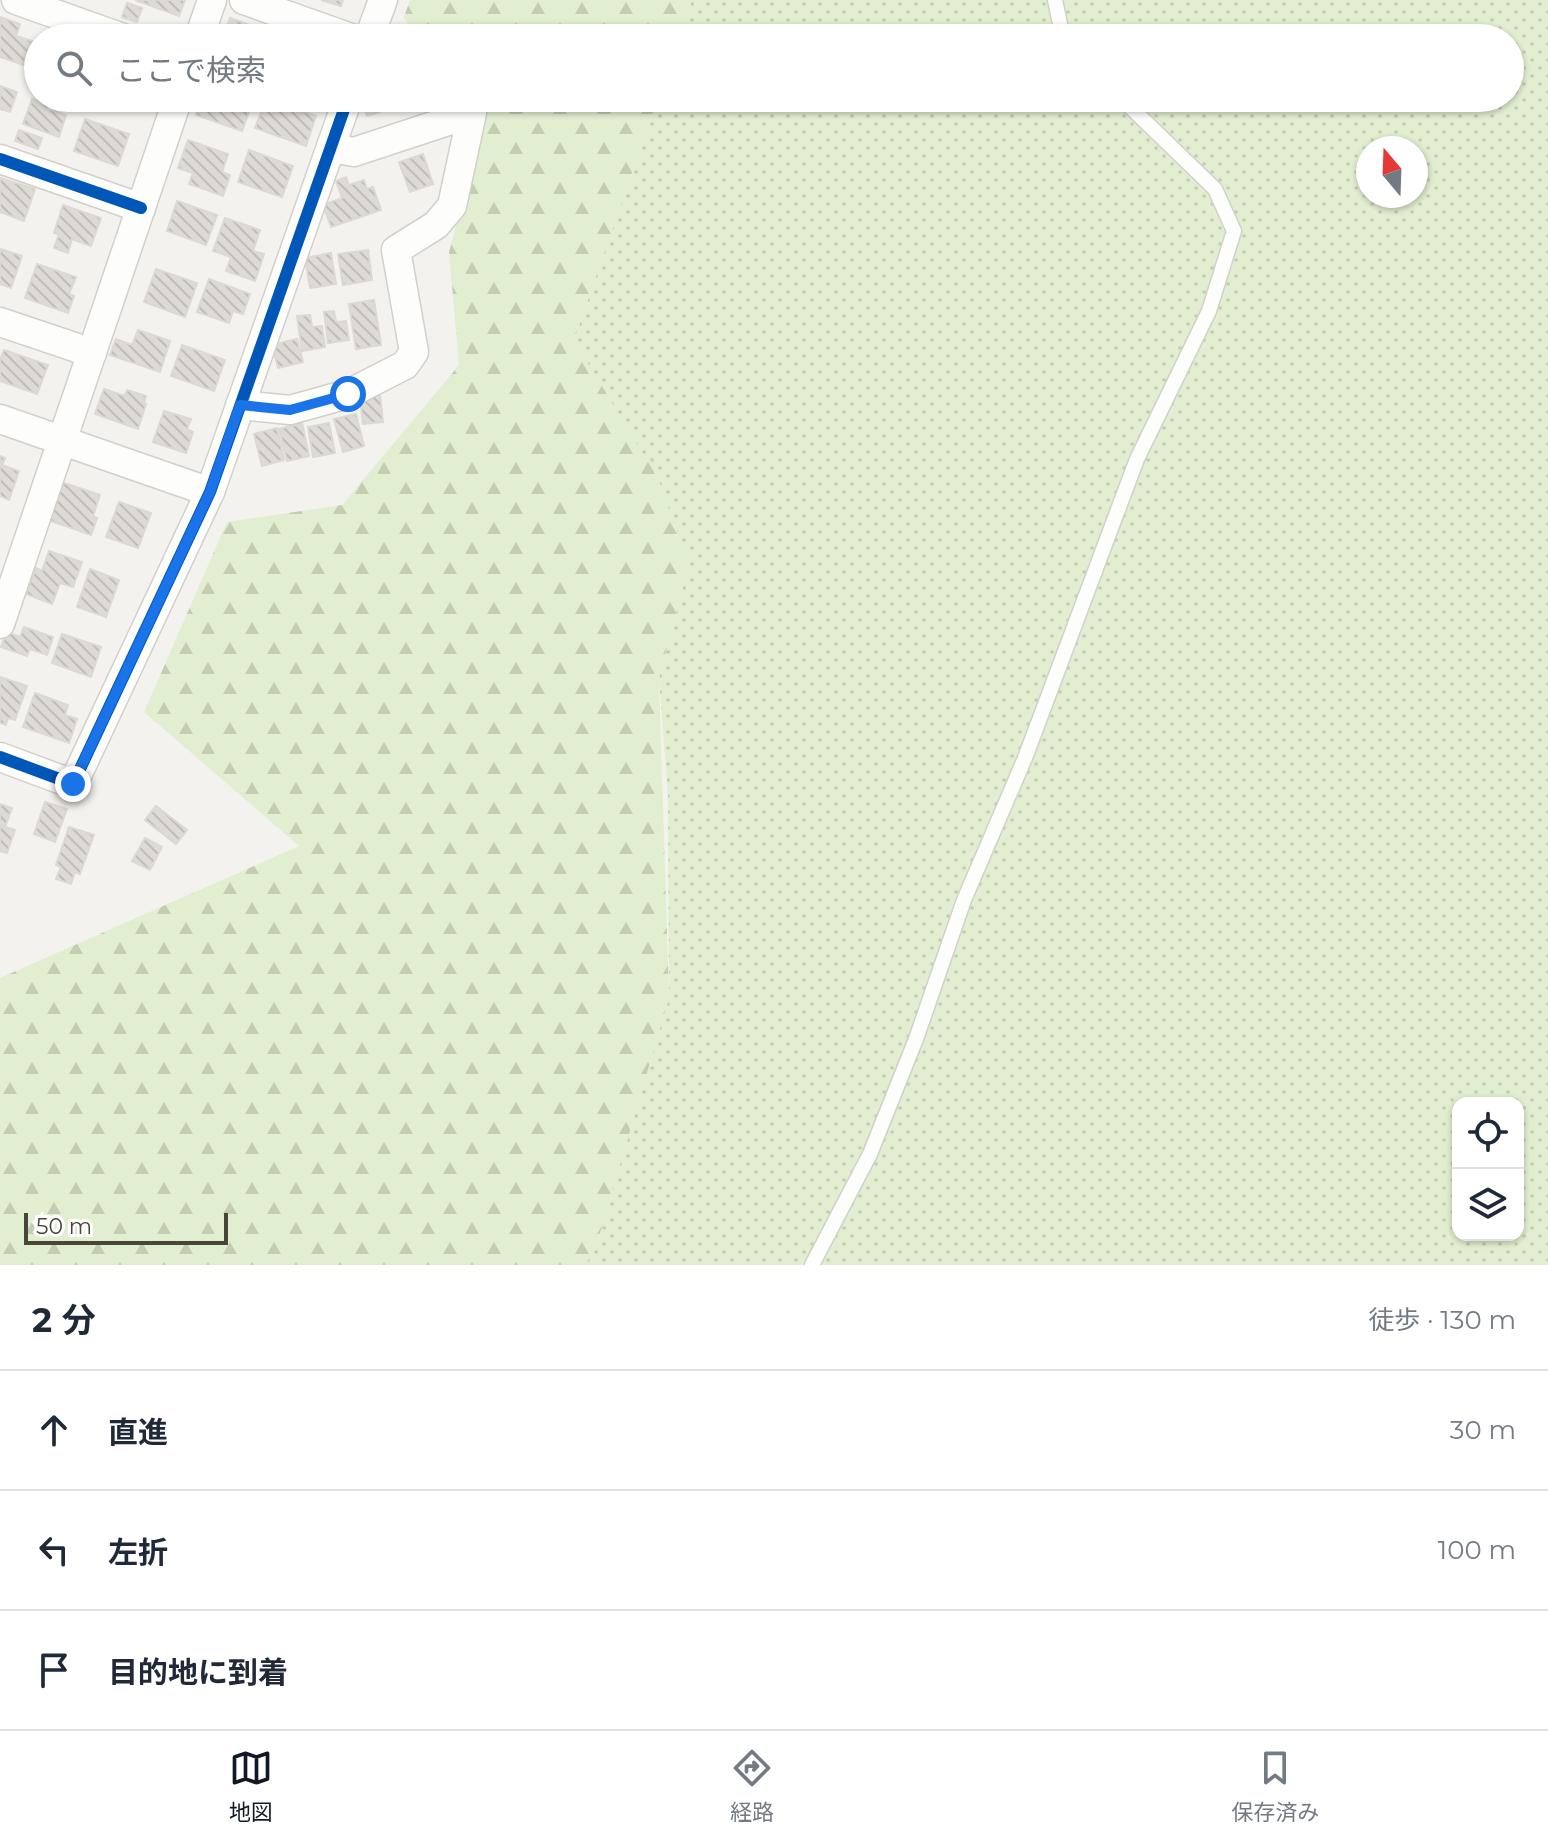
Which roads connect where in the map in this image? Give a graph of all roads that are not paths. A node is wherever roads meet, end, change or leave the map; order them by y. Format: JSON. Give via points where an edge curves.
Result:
{"nodes":[{"id":1,"x":16,"y":0,"type":"edge"},
{"id":2,"x":212,"y":0,"type":"edge"},
{"id":3,"x":244,"y":0,"type":"edge"},
{"id":4,"x":383,"y":0,"type":"edge"},
{"id":5,"x":1055,"y":0,"type":"edge"},
{"id":6,"x":84,"y":24,"type":"edge"},
{"id":7,"x":204,"y":24,"type":"edge"},
{"id":8,"x":312,"y":24,"type":"edge"},
{"id":9,"x":374,"y":24,"type":"edge"},
{"id":10,"x":1060,"y":24,"type":"edge"},
{"id":11,"x":173,"y":112,"type":"edge"},
{"id":12,"x":343,"y":112,"type":"edge"},
{"id":13,"x":1135,"y":112,"type":"edge"},
{"id":14,"x":331,"y":148,"type":"junction"},
{"id":15,"x":0,"y":159,"type":"edge"},
{"id":16,"x":141,"y":208,"type":"junction"},
{"id":17,"x":0,"y":322,"type":"edge"},
{"id":18,"x":92,"y":353,"type":"junction"},
{"id":19,"x":240,"y":405,"type":"junction"},
{"id":20,"x":0,"y":419,"type":"edge"},
{"id":21,"x":62,"y":441,"type":"junction"},
{"id":22,"x":210,"y":492,"type":"junction"},
{"id":23,"x":0,"y":624,"type":"edge"},
{"id":24,"x":0,"y":757,"type":"edge"},
{"id":25,"x":812,"y":1265,"type":"edge"}],
"edges":[{"from":1,"to":6,"type":"street"},
{"from":2,"to":7,"type":"street"},
{"from":3,"to":8,"type":"street"},
{"from":4,"to":9,"type":"street"},
{"from":5,"to":10,"type":"lane"},
{"from":11,"to":16,"type":"street"},
{"from":12,"to":14,"type":"street"},
{"from":13,"to":25,"type":"lane","via":[[1215,189],[1234,231],[1209,311],[1137,459],[870,1154]]},
{"from":14,"to":19,"type":"street"},
{"from":14,"to":19,"type":"street","via":[[354,152],[472,113],[452,206],[436,225],[396,250],[414,352],[405,365],[348,394],[290,410]]},
{"from":15,"to":16,"type":"street"},
{"from":16,"to":18,"type":"street"},
{"from":17,"to":18,"type":"street"},
{"from":18,"to":21,"type":"street"},
{"from":19,"to":22,"type":"street"},
{"from":20,"to":21,"type":"street"},
{"from":21,"to":22,"type":"street"},
{"from":21,"to":23,"type":"street"},
{"from":22,"to":24,"type":"street","via":[[73,784]]}]}
